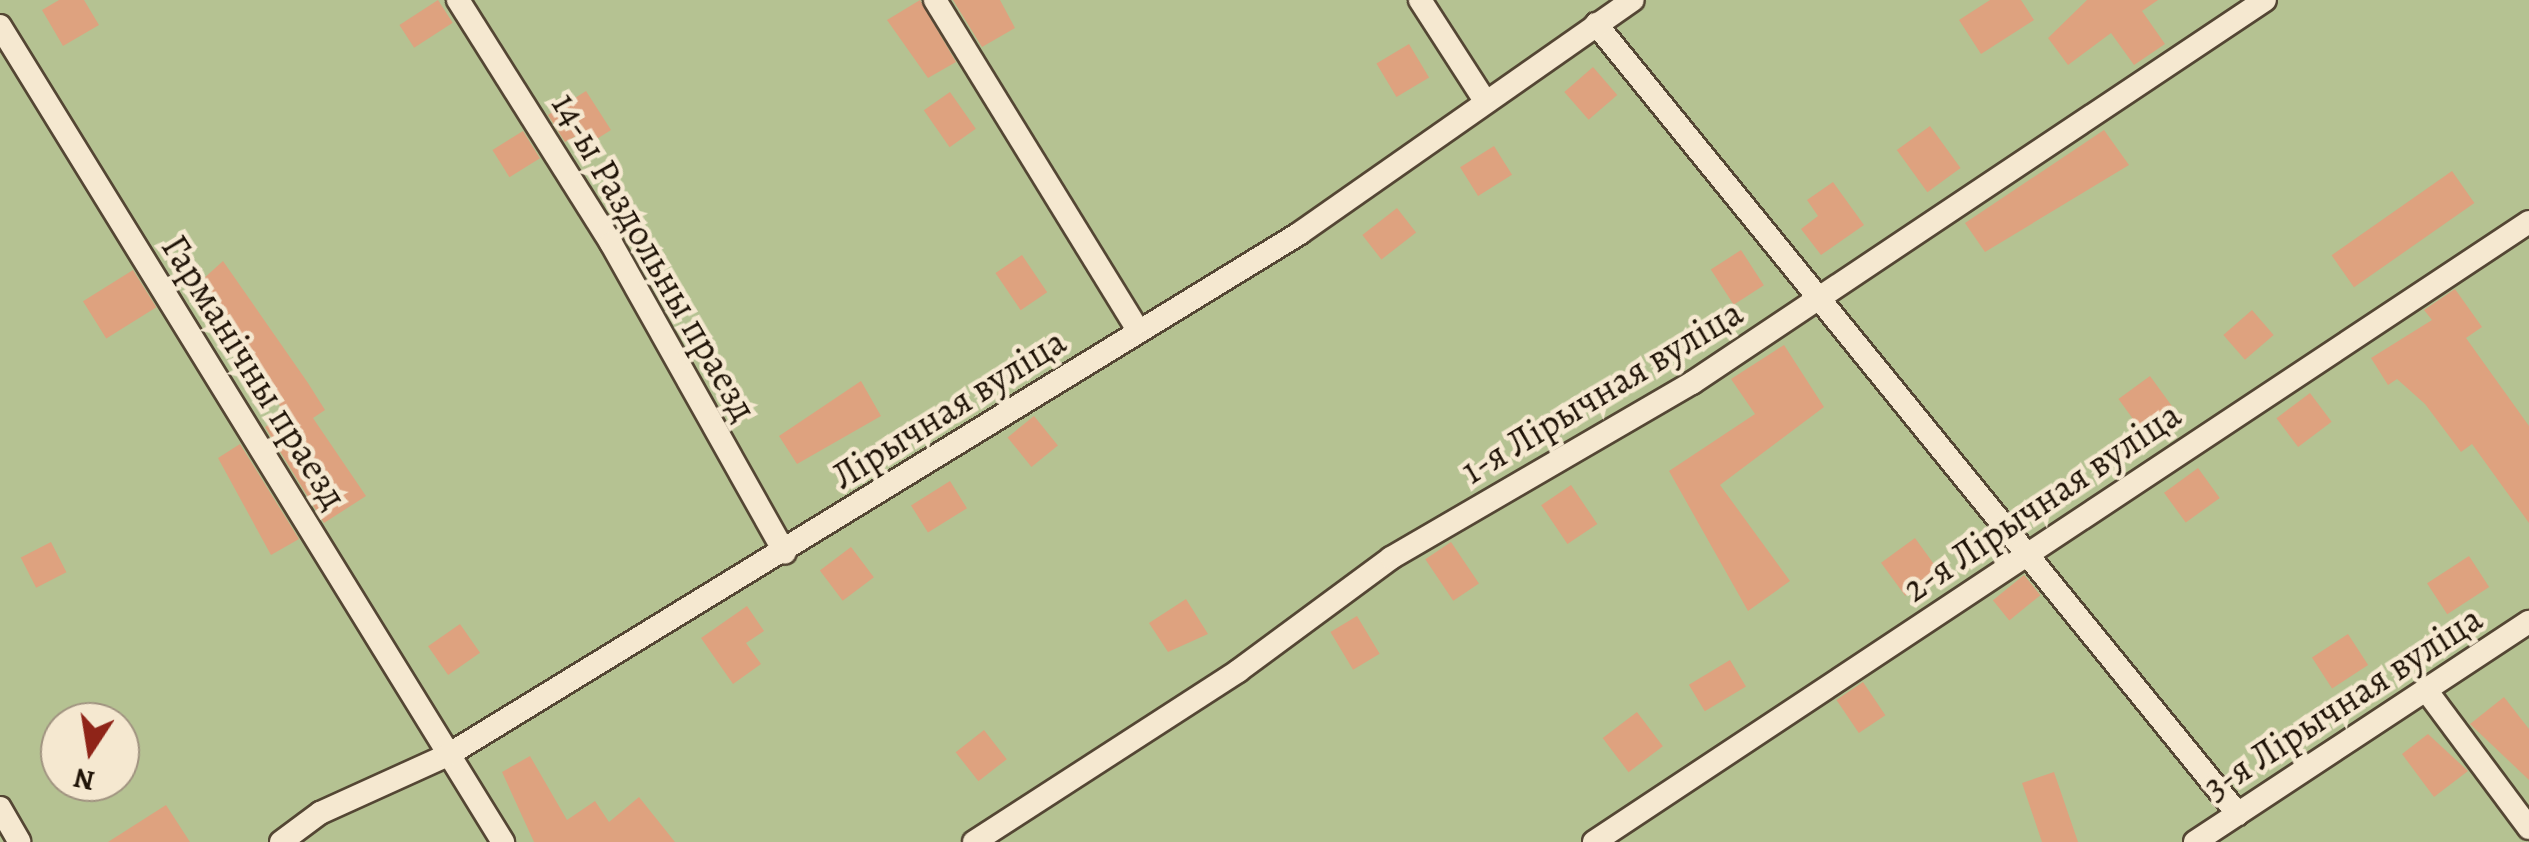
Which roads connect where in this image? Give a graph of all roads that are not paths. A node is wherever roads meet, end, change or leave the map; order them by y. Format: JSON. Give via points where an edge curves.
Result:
{"nodes":[{"id":1,"x":458,"y":0,"type":"edge"},
{"id":2,"x":935,"y":0,"type":"edge"},
{"id":3,"x":1420,"y":0,"type":"edge"},
{"id":4,"x":1633,"y":0,"type":"edge"},
{"id":5,"x":2265,"y":0,"type":"edge"},
{"id":6,"x":1596,"y":24,"type":"junction"},
{"id":7,"x":0,"y":26,"type":"edge"},
{"id":8,"x":1485,"y":101,"type":"junction"},
{"id":9,"x":2529,"y":222,"type":"edge"},
{"id":10,"x":1822,"y":298,"type":"junction"},
{"id":11,"x":1138,"y":332,"type":"junction"},
{"id":12,"x":784,"y":553,"type":"junction"},
{"id":13,"x":2026,"y":554,"type":"junction"},
{"id":14,"x":2529,"y":622,"type":"edge"},
{"id":15,"x":2426,"y":690,"type":"junction"},
{"id":16,"x":448,"y":756,"type":"junction"},
{"id":17,"x":0,"y":808,"type":"edge"},
{"id":18,"x":2238,"y":814,"type":"junction"},
{"id":19,"x":2529,"y":828,"type":"edge"},
{"id":20,"x":20,"y":842,"type":"edge"},
{"id":21,"x":280,"y":842,"type":"edge"},
{"id":22,"x":503,"y":842,"type":"edge"},
{"id":23,"x":974,"y":842,"type":"edge"},
{"id":24,"x":1594,"y":842,"type":"edge"},
{"id":25,"x":2195,"y":842,"type":"edge"}],
"edges":[{"from":1,"to":12,"type":"lane","name":"14-ы Раздольны праезд","via":[[612,244]]},
{"from":2,"to":11,"type":"lane"},
{"from":3,"to":8,"type":"lane"},
{"from":4,"to":6,"type":"lane","name":"Лірычная вуліца"},
{"from":5,"to":10,"type":"lane","name":"1-я Лірычная вуліца"},
{"from":6,"to":8,"type":"lane","name":"Лірычная вуліца"},
{"from":6,"to":10,"type":"lane"},
{"from":7,"to":16,"type":"lane","name":"Гарманічны праезд"},
{"from":8,"to":11,"type":"lane","name":"Лірычная вуліца","via":[[1300,233]]},
{"from":9,"to":13,"type":"lane","name":"2-я Лірычная вуліца"},
{"from":10,"to":13,"type":"lane"},
{"from":10,"to":23,"type":"lane","name":"1-я Лірычная вуліца","via":[[1392,558],[1238,671]]},
{"from":11,"to":12,"type":"lane","name":"Лірычная вуліца"},
{"from":12,"to":16,"type":"lane","name":"Лірычная вуліца"},
{"from":13,"to":18,"type":"lane"},
{"from":13,"to":24,"type":"lane","name":"2-я Лірычная вуліца"},
{"from":14,"to":15,"type":"lane","name":"3-я Лірычная вуліца"},
{"from":15,"to":18,"type":"lane","name":"3-я Лірычная вуліца"},
{"from":15,"to":19,"type":"lane"},
{"from":16,"to":21,"type":"lane","name":"Лірычная вуліца","via":[[320,814]]},
{"from":16,"to":22,"type":"lane","name":"Гарманічны праезд"},
{"from":17,"to":20,"type":"lane"},
{"from":18,"to":25,"type":"lane","name":"3-я Лірычная вуліца"}]}
